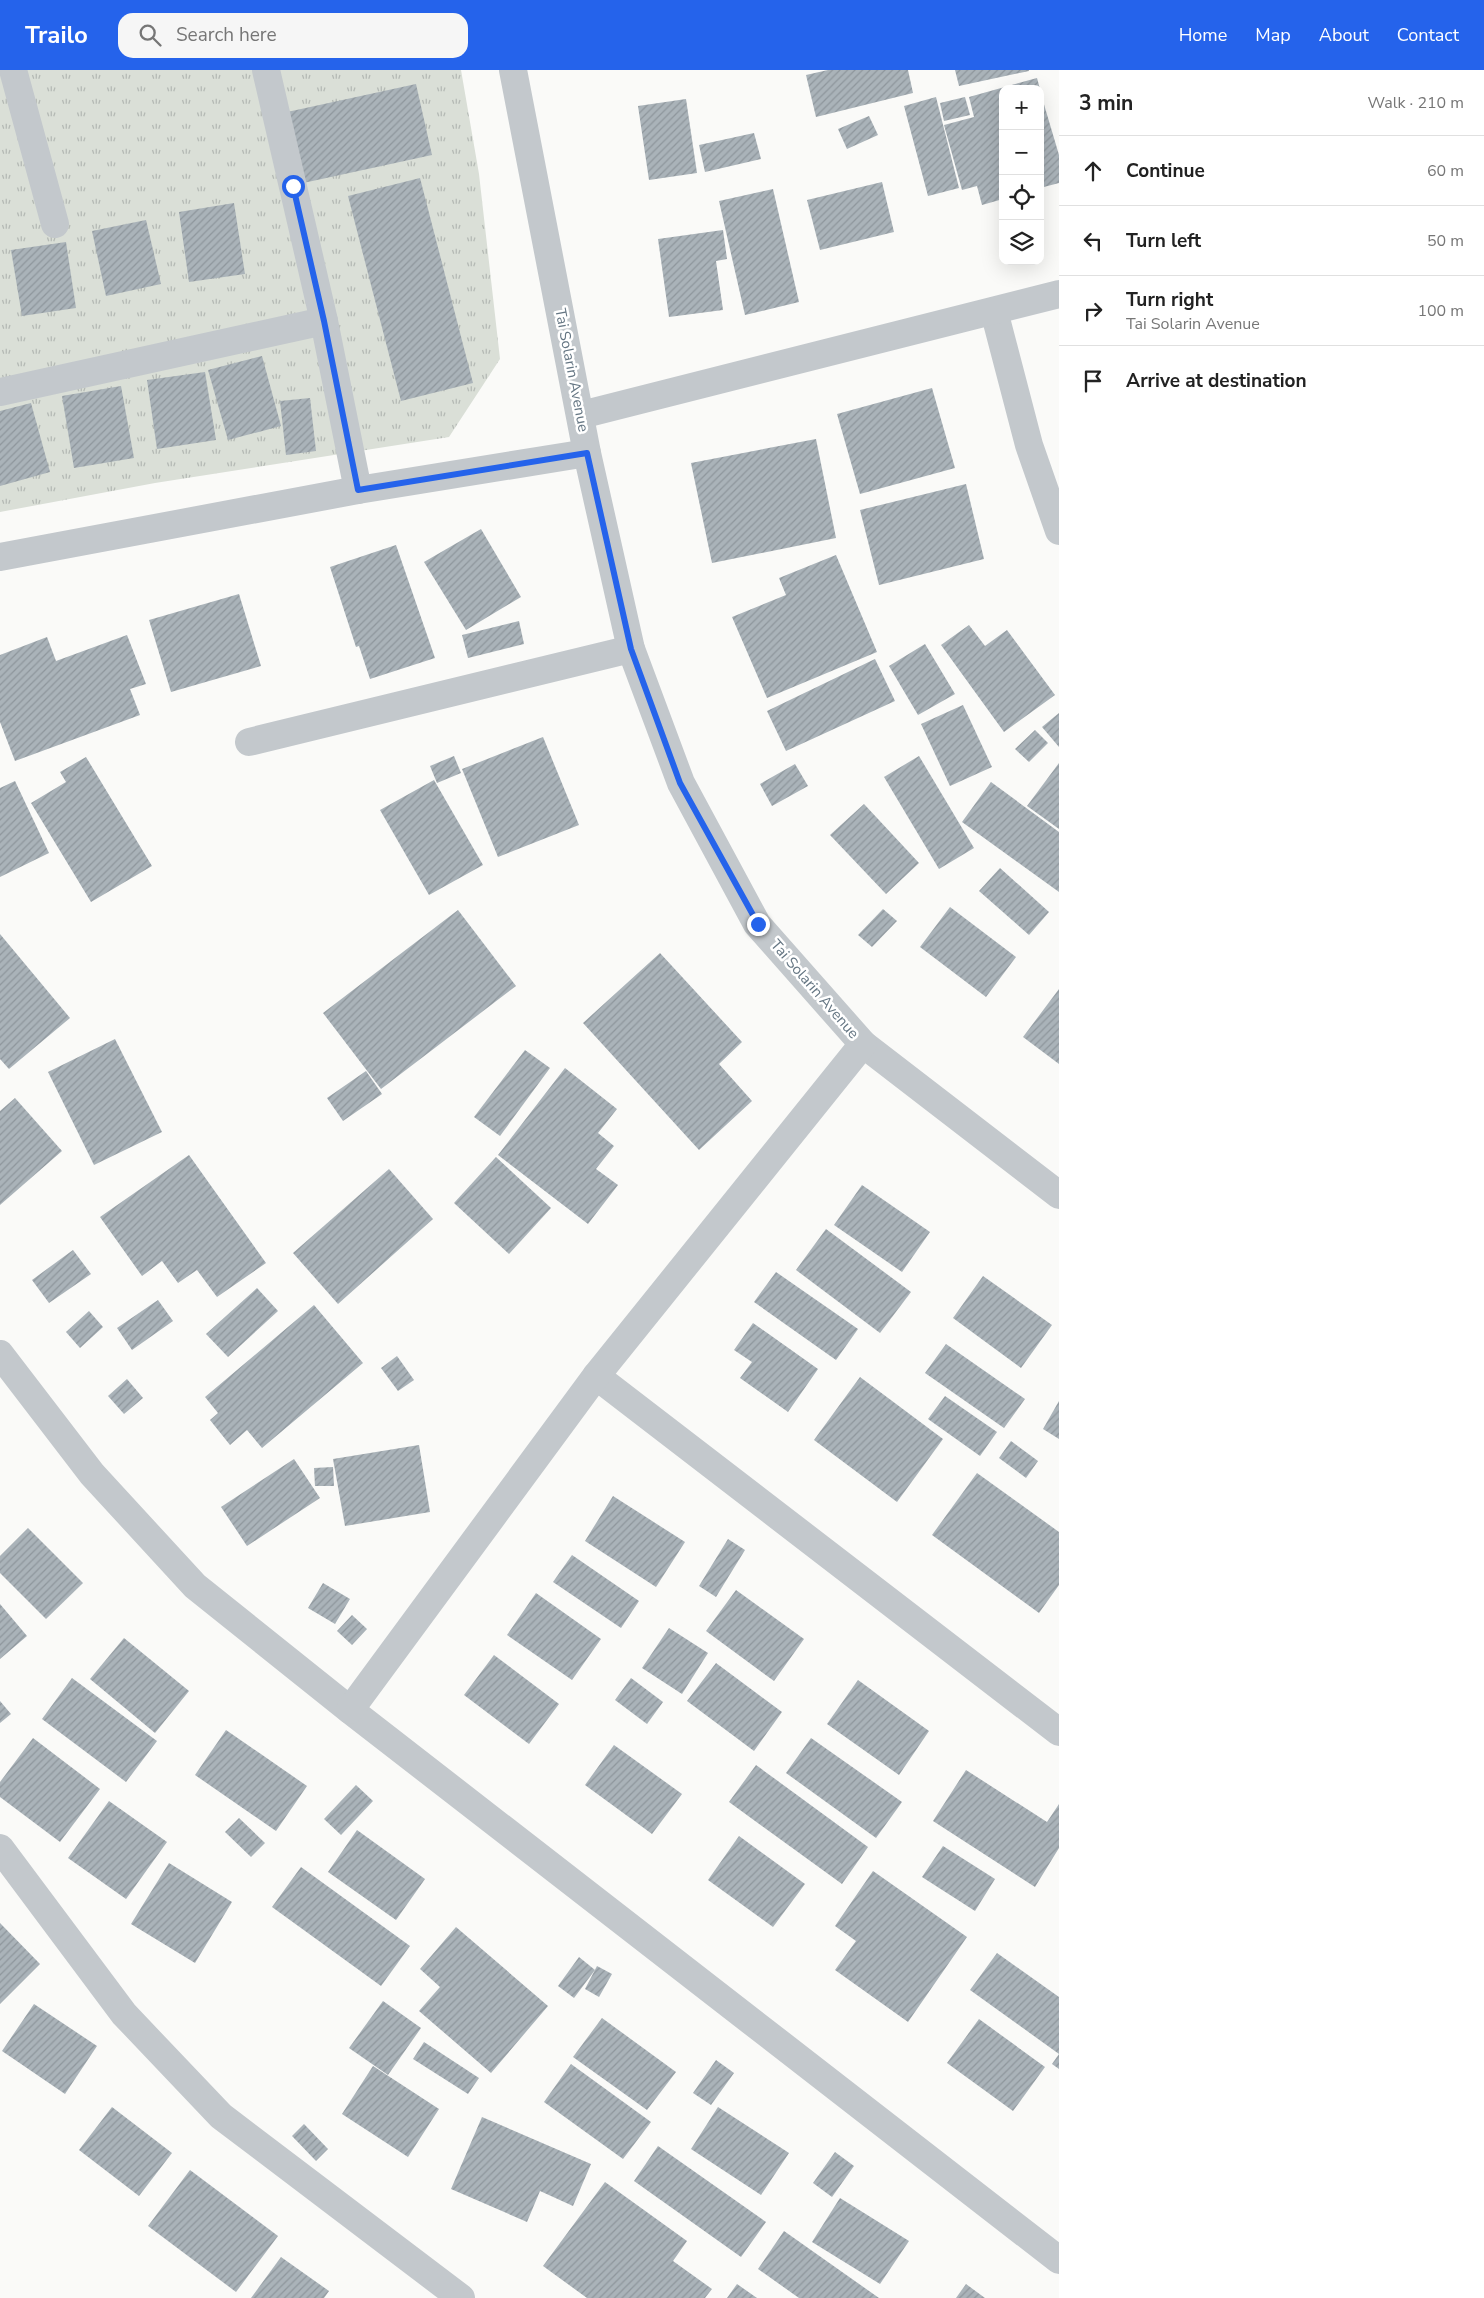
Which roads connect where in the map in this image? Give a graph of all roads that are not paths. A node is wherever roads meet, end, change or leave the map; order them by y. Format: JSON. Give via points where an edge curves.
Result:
{"nodes":[{"id":1,"x":13,"y":70,"type":"edge"},
{"id":2,"x":266,"y":70,"type":"edge"},
{"id":3,"x":513,"y":70,"type":"edge"},
{"id":4,"x":55,"y":224,"type":"dead end"},
{"id":5,"x":1059,"y":294,"type":"edge"},
{"id":6,"x":994,"y":311,"type":"junction"},
{"id":7,"x":324,"y":321,"type":"junction"},
{"id":8,"x":0,"y":392,"type":"edge"},
{"id":9,"x":581,"y":415,"type":"junction"},
{"id":10,"x":587,"y":453,"type":"junction"},
{"id":11,"x":358,"y":490,"type":"junction"},
{"id":12,"x":1059,"y":531,"type":"edge"},
{"id":13,"x":0,"y":557,"type":"edge"},
{"id":14,"x":631,"y":649,"type":"junction"},
{"id":15,"x":250,"y":742,"type":"dead end"},
{"id":16,"x":863,"y":1044,"type":"junction"},
{"id":17,"x":1059,"y":1195,"type":"edge"},
{"id":18,"x":0,"y":1354,"type":"edge"},
{"id":19,"x":596,"y":1376,"type":"junction"},
{"id":20,"x":350,"y":1710,"type":"junction"},
{"id":21,"x":1059,"y":1732,"type":"edge"},
{"id":22,"x":0,"y":1848,"type":"edge"},
{"id":23,"x":1059,"y":2260,"type":"edge"},
{"id":24,"x":461,"y":2298,"type":"edge"}],
"edges":[{"from":1,"to":4,"type":"street"},
{"from":2,"to":7,"type":"street"},
{"from":3,"to":9,"type":"street","name":"Tai Solarin Avenue"},
{"from":5,"to":6,"type":"street"},
{"from":6,"to":9,"type":"street"},
{"from":6,"to":12,"type":"street","via":[[1029,446]]},
{"from":7,"to":8,"type":"street"},
{"from":7,"to":11,"type":"street"},
{"from":9,"to":10,"type":"street","name":"Tai Solarin Avenue"},
{"from":10,"to":11,"type":"street"},
{"from":10,"to":14,"type":"street","name":"Tai Solarin Avenue"},
{"from":11,"to":13,"type":"street"},
{"from":14,"to":15,"type":"street"},
{"from":14,"to":16,"type":"street","name":"Tai Solarin Avenue","via":[[680,783],[758,924]]},
{"from":16,"to":17,"type":"street","name":"Tai Solarin Avenue"},
{"from":16,"to":19,"type":"street"},
{"from":18,"to":20,"type":"street","via":[[92,1474],[195,1586]]},
{"from":19,"to":20,"type":"street"},
{"from":19,"to":21,"type":"street"},
{"from":20,"to":23,"type":"street"},
{"from":22,"to":24,"type":"street","via":[[124,2014],[221,2116]]}]}
